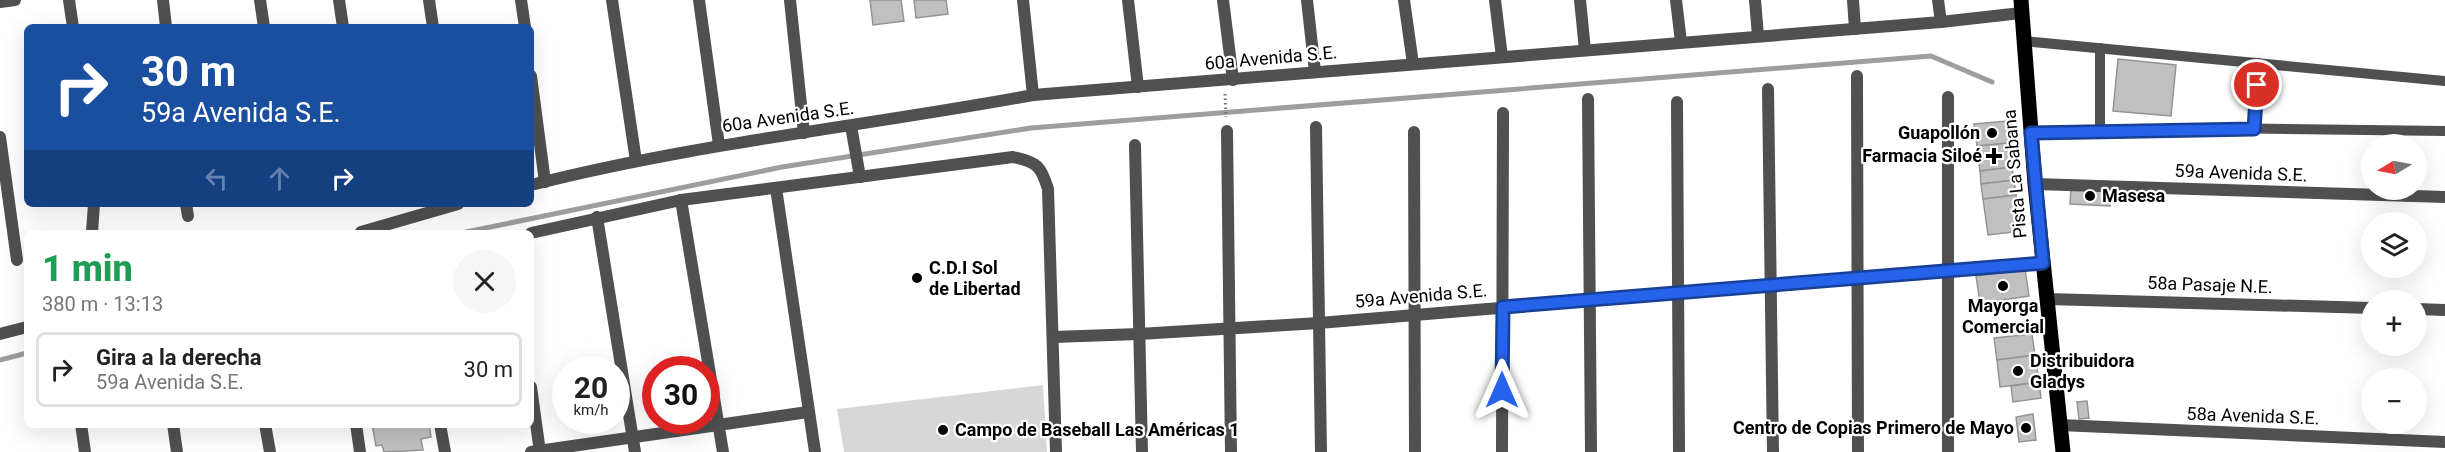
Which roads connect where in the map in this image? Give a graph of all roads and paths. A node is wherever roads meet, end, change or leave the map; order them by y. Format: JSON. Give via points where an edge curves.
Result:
{"nodes":[{"id":1,"x":15,"y":0,"type":"edge"},
{"id":2,"x":69,"y":0,"type":"edge"},
{"id":3,"x":162,"y":0,"type":"edge"},
{"id":4,"x":260,"y":0,"type":"edge"},
{"id":5,"x":339,"y":0,"type":"edge"},
{"id":6,"x":429,"y":0,"type":"edge"},
{"id":7,"x":521,"y":0,"type":"edge"},
{"id":8,"x":612,"y":0,"type":"edge"},
{"id":9,"x":699,"y":0,"type":"edge"},
{"id":10,"x":790,"y":0,"type":"edge"},
{"id":11,"x":1023,"y":0,"type":"edge"},
{"id":12,"x":1128,"y":0,"type":"edge"},
{"id":13,"x":1222,"y":0,"type":"edge"},
{"id":14,"x":1307,"y":0,"type":"edge"},
{"id":15,"x":1404,"y":0,"type":"edge"},
{"id":16,"x":1495,"y":0,"type":"edge"},
{"id":17,"x":1580,"y":0,"type":"edge"},
{"id":18,"x":1676,"y":0,"type":"edge"},
{"id":19,"x":1755,"y":0,"type":"edge"},
{"id":20,"x":1853,"y":0,"type":"edge"},
{"id":21,"x":1938,"y":0,"type":"edge"},
{"id":22,"x":0,"y":2,"type":"edge"},
{"id":23,"x":2021,"y":7,"type":"edge"},
{"id":24,"x":1941,"y":22,"type":"junction"},
{"id":25,"x":72,"y":24,"type":"edge"},
{"id":26,"x":166,"y":24,"type":"edge"},
{"id":27,"x":264,"y":24,"type":"edge"},
{"id":28,"x":343,"y":24,"type":"edge"},
{"id":29,"x":433,"y":24,"type":"edge"},
{"id":30,"x":525,"y":24,"type":"edge"},
{"id":31,"x":1855,"y":29,"type":"junction"},
{"id":32,"x":1758,"y":36,"type":"junction"},
{"id":33,"x":2023,"y":41,"type":"junction"},
{"id":34,"x":1681,"y":42,"type":"junction"},
{"id":35,"x":2100,"y":48,"type":"junction"},
{"id":36,"x":1585,"y":50,"type":"junction"},
{"id":37,"x":1502,"y":57,"type":"junction"},
{"id":38,"x":2258,"y":63,"type":"junction"},
{"id":39,"x":1413,"y":64,"type":"junction"},
{"id":40,"x":1315,"y":72,"type":"junction"},
{"id":41,"x":1857,"y":76,"type":"dead end"},
{"id":42,"x":1233,"y":80,"type":"junction"},
{"id":43,"x":2445,"y":81,"type":"edge"},
{"id":44,"x":1138,"y":87,"type":"junction"},
{"id":45,"x":1768,"y":88,"type":"dead end"},
{"id":46,"x":1224,"y":93,"type":"dead end"},
{"id":47,"x":1033,"y":95,"type":"junction"},
{"id":48,"x":1948,"y":98,"type":"dead end"},
{"id":49,"x":534,"y":99,"type":"edge"},
{"id":50,"x":1588,"y":99,"type":"dead end"},
{"id":51,"x":1677,"y":102,"type":"dead end"},
{"id":52,"x":1503,"y":113,"type":"dead end"},
{"id":53,"x":851,"y":126,"type":"junction"},
{"id":54,"x":1316,"y":127,"type":"dead end"},
{"id":55,"x":2254,"y":129,"type":"junction"},
{"id":56,"x":1227,"y":131,"type":"joint"},
{"id":57,"x":2100,"y":131,"type":"junction"},
{"id":58,"x":2445,"y":131,"type":"edge"},
{"id":59,"x":1414,"y":132,"type":"dead end"},
{"id":60,"x":804,"y":133,"type":"junction"},
{"id":61,"x":2031,"y":133,"type":"junction"},
{"id":62,"x":0,"y":137,"type":"edge"},
{"id":63,"x":718,"y":145,"type":"junction"},
{"id":64,"x":1135,"y":145,"type":"dead end"},
{"id":65,"x":636,"y":161,"type":"junction"},
{"id":66,"x":860,"y":177,"type":"junction"},
{"id":67,"x":545,"y":182,"type":"junction"},
{"id":68,"x":534,"y":184,"type":"edge"},
{"id":69,"x":2036,"y":184,"type":"junction"},
{"id":70,"x":776,"y":188,"type":"junction"},
{"id":71,"x":2445,"y":197,"type":"edge"},
{"id":72,"x":681,"y":200,"type":"junction"},
{"id":73,"x":94,"y":207,"type":"edge"},
{"id":74,"x":448,"y":207,"type":"edge"},
{"id":75,"x":597,"y":218,"type":"junction"},
{"id":76,"x":403,"y":226,"type":"edge"},
{"id":77,"x":92,"y":230,"type":"edge"},
{"id":78,"x":375,"y":230,"type":"edge"},
{"id":79,"x":534,"y":232,"type":"edge"},
{"id":80,"x":17,"y":260,"type":"dead end"},
{"id":81,"x":2043,"y":263,"type":"junction"},
{"id":82,"x":1948,"y":270,"type":"junction"},
{"id":83,"x":1857,"y":278,"type":"junction"},
{"id":84,"x":1771,"y":285,"type":"junction"},
{"id":85,"x":1678,"y":293,"type":"junction"},
{"id":86,"x":2047,"y":298,"type":"junction"},
{"id":87,"x":1589,"y":300,"type":"junction"},
{"id":88,"x":1503,"y":307,"type":"junction"},
{"id":89,"x":2361,"y":308,"type":"edge"},
{"id":90,"x":2427,"y":309,"type":"edge"},
{"id":91,"x":2445,"y":310,"type":"edge"},
{"id":92,"x":1414,"y":315,"type":"junction"},
{"id":93,"x":1319,"y":323,"type":"junction"},
{"id":94,"x":24,"y":328,"type":"edge"},
{"id":95,"x":1229,"y":328,"type":"junction"},
{"id":96,"x":0,"y":334,"type":"edge"},
{"id":97,"x":1139,"y":334,"type":"junction"},
{"id":98,"x":1053,"y":337,"type":"junction"},
{"id":99,"x":707,"y":356,"type":"edge"},
{"id":100,"x":808,"y":412,"type":"junction"},
{"id":101,"x":534,"y":420,"type":"edge"},
{"id":102,"x":720,"y":425,"type":"edge"},
{"id":103,"x":2060,"y":425,"type":"junction"},
{"id":104,"x":82,"y":428,"type":"edge"},
{"id":105,"x":174,"y":428,"type":"edge"},
{"id":106,"x":266,"y":428,"type":"edge"},
{"id":107,"x":357,"y":428,"type":"edge"},
{"id":108,"x":441,"y":428,"type":"edge"},
{"id":109,"x":654,"y":434,"type":"edge"},
{"id":110,"x":720,"y":434,"type":"edge"},
{"id":111,"x":633,"y":437,"type":"junction"},
{"id":112,"x":2445,"y":442,"type":"edge"},
{"id":113,"x":85,"y":452,"type":"edge"},
{"id":114,"x":177,"y":452,"type":"edge"},
{"id":115,"x":270,"y":452,"type":"edge"},
{"id":116,"x":360,"y":452,"type":"edge"},
{"id":117,"x":445,"y":452,"type":"edge"},
{"id":118,"x":537,"y":452,"type":"edge"},
{"id":119,"x":635,"y":452,"type":"edge"},
{"id":120,"x":723,"y":452,"type":"edge"},
{"id":121,"x":815,"y":452,"type":"edge"},
{"id":122,"x":1056,"y":452,"type":"edge"},
{"id":123,"x":1142,"y":452,"type":"edge"},
{"id":124,"x":1231,"y":452,"type":"edge"},
{"id":125,"x":1321,"y":452,"type":"edge"},
{"id":126,"x":1415,"y":452,"type":"edge"},
{"id":127,"x":1502,"y":452,"type":"edge"},
{"id":128,"x":1591,"y":452,"type":"edge"},
{"id":129,"x":1679,"y":452,"type":"edge"},
{"id":130,"x":1773,"y":452,"type":"edge"},
{"id":131,"x":1858,"y":452,"type":"edge"},
{"id":132,"x":1948,"y":452,"type":"edge"},
{"id":133,"x":2063,"y":452,"type":"edge"}],
"edges":[{"from":1,"to":22,"type":"street"},
{"from":2,"to":25,"type":"street"},
{"from":3,"to":26,"type":"street"},
{"from":4,"to":27,"type":"street"},
{"from":5,"to":28,"type":"street"},
{"from":6,"to":29,"type":"street"},
{"from":7,"to":30,"type":"street"},
{"from":8,"to":65,"type":"street"},
{"from":9,"to":63,"type":"street"},
{"from":10,"to":60,"type":"street"},
{"from":11,"to":47,"type":"street"},
{"from":12,"to":44,"type":"street"},
{"from":13,"to":42,"type":"street"},
{"from":14,"to":40,"type":"street"},
{"from":15,"to":39,"type":"street"},
{"from":16,"to":37,"type":"street"},
{"from":17,"to":36,"type":"street"},
{"from":18,"to":34,"type":"street"},
{"from":19,"to":32,"type":"street"},
{"from":20,"to":31,"type":"street"},
{"from":21,"to":24,"type":"street"},
{"from":23,"to":24,"type":"street","name":"60a Avenida S.E."},
{"from":23,"to":33,"type":"main road","name":"Pista La Sabana"},
{"from":24,"to":31,"type":"street","name":"60a Avenida S.E."},
{"from":31,"to":32,"type":"street","name":"60a Avenida S.E."},
{"from":32,"to":34,"type":"street","name":"60a Avenida S.E."},
{"from":33,"to":35,"type":"lane"},
{"from":33,"to":61,"type":"main road","name":"Pista La Sabana"},
{"from":34,"to":36,"type":"street","name":"60a Avenida S.E."},
{"from":35,"to":38,"type":"lane"},
{"from":35,"to":57,"type":"lane"},
{"from":36,"to":37,"type":"street","name":"60a Avenida S.E."},
{"from":37,"to":39,"type":"street","name":"60a Avenida S.E."},
{"from":38,"to":43,"type":"lane"},
{"from":38,"to":55,"type":"lane"},
{"from":39,"to":40,"type":"street","name":"60a Avenida S.E."},
{"from":40,"to":42,"type":"street","name":"60a Avenida S.E."},
{"from":41,"to":83,"type":"street"},
{"from":42,"to":44,"type":"street","name":"60a Avenida S.E."},
{"from":44,"to":47,"type":"street","name":"60a Avenida S.E."},
{"from":45,"to":84,"type":"street"},
{"from":46,"to":56,"type":"path"},
{"from":47,"to":53,"type":"street","name":"60a Avenida S.E."},
{"from":48,"to":82,"type":"street"},
{"from":49,"to":67,"type":"street"},
{"from":50,"to":87,"type":"street"},
{"from":51,"to":85,"type":"street"},
{"from":52,"to":88,"type":"street"},
{"from":53,"to":60,"type":"street","name":"60a Avenida S.E."},
{"from":53,"to":66,"type":"street"},
{"from":54,"to":93,"type":"street"},
{"from":55,"to":57,"type":"lane"},
{"from":55,"to":58,"type":"lane"},
{"from":56,"to":95,"type":"street"},
{"from":57,"to":61,"type":"lane"},
{"from":59,"to":92,"type":"street"},
{"from":60,"to":63,"type":"street","name":"60a Avenida S.E."},
{"from":61,"to":69,"type":"main road","name":"Pista La Sabana"},
{"from":62,"to":80,"type":"street"},
{"from":63,"to":65,"type":"street","name":"60a Avenida S.E."},
{"from":64,"to":97,"type":"street"},
{"from":65,"to":67,"type":"street","name":"60a Avenida S.E."},
{"from":66,"to":70,"type":"street"},
{"from":66,"to":98,"type":"street","via":[[1013,157],[1031,161],[1042,171],[1048,189]]},
{"from":67,"to":68,"type":"street","name":"60a Avenida S.E."},
{"from":69,"to":71,"type":"street","name":"59a Avenida S.E."},
{"from":69,"to":81,"type":"main road","name":"Pista La Sabana"},
{"from":70,"to":72,"type":"street"},
{"from":70,"to":100,"type":"street"},
{"from":72,"to":75,"type":"street"},
{"from":72,"to":99,"type":"street"},
{"from":73,"to":77,"type":"street"},
{"from":74,"to":76,"type":"street"},
{"from":75,"to":79,"type":"street"},
{"from":75,"to":111,"type":"street"},
{"from":76,"to":78,"type":"street"},
{"from":81,"to":82,"type":"street","name":"59a Avenida S.E."},
{"from":81,"to":86,"type":"main road","name":"Pista La Sabana"},
{"from":82,"to":83,"type":"street","name":"59a Avenida S.E."},
{"from":82,"to":132,"type":"street"},
{"from":83,"to":84,"type":"street","name":"59a Avenida S.E."},
{"from":83,"to":131,"type":"street"},
{"from":84,"to":85,"type":"street","name":"59a Avenida S.E."},
{"from":84,"to":130,"type":"street"},
{"from":85,"to":87,"type":"street","name":"59a Avenida S.E."},
{"from":85,"to":129,"type":"street"},
{"from":86,"to":89,"type":"street","name":"58a Pasaje N.E."},
{"from":86,"to":103,"type":"main road","name":"Pista La Sabana"},
{"from":87,"to":88,"type":"street","name":"59a Avenida S.E."},
{"from":87,"to":128,"type":"street"},
{"from":88,"to":92,"type":"street","name":"59a Avenida S.E."},
{"from":88,"to":127,"type":"street"},
{"from":90,"to":91,"type":"street"},
{"from":92,"to":93,"type":"street","name":"59a Avenida S.E."},
{"from":92,"to":126,"type":"street"},
{"from":93,"to":95,"type":"street","name":"59a Avenida S.E."},
{"from":93,"to":125,"type":"street"},
{"from":94,"to":96,"type":"street"},
{"from":95,"to":97,"type":"street","name":"59a Avenida S.E."},
{"from":95,"to":124,"type":"street"},
{"from":97,"to":98,"type":"street","name":"59a Avenida S.E."},
{"from":97,"to":123,"type":"street"},
{"from":98,"to":122,"type":"street"},
{"from":100,"to":102,"type":"street"},
{"from":100,"to":121,"type":"street"},
{"from":101,"to":118,"type":"street"},
{"from":103,"to":112,"type":"street","name":"58a Avenida S.E."},
{"from":103,"to":133,"type":"main road","name":"Pista La Sabana"},
{"from":104,"to":113,"type":"street"},
{"from":105,"to":114,"type":"street"},
{"from":106,"to":115,"type":"street"},
{"from":107,"to":116,"type":"street"},
{"from":108,"to":117,"type":"street"},
{"from":109,"to":111,"type":"street"},
{"from":110,"to":120,"type":"street"},
{"from":111,"to":118,"type":"street"},
{"from":111,"to":119,"type":"street"}]}
